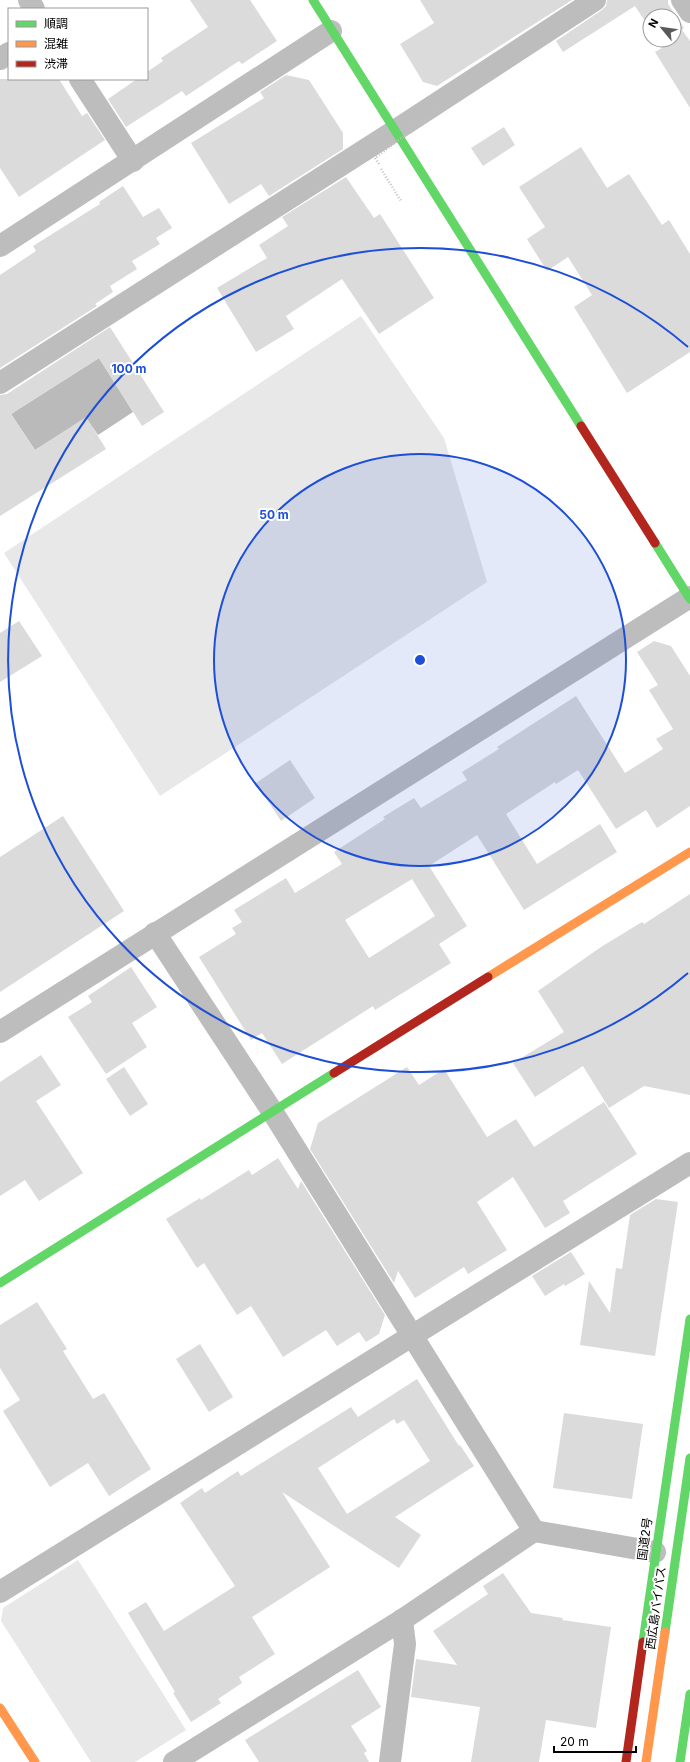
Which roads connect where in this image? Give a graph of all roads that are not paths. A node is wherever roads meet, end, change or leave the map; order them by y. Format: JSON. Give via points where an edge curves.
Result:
{"nodes":[{"id":1,"x":313,"y":0,"type":"edge"},
{"id":2,"x":595,"y":0,"type":"edge"},
{"id":3,"x":682,"y":0,"type":"edge"},
{"id":4,"x":690,"y":12,"type":"edge"},
{"id":5,"x":331,"y":31,"type":"junction"},
{"id":6,"x":81,"y":80,"type":"edge"},
{"id":7,"x":396,"y":130,"type":"junction"},
{"id":8,"x":133,"y":161,"type":"junction"},
{"id":9,"x":0,"y":246,"type":"edge"},
{"id":10,"x":0,"y":383,"type":"edge"},
{"id":11,"x":690,"y":598,"type":"edge"},
{"id":12,"x":690,"y":852,"type":"edge"},
{"id":13,"x":155,"y":933,"type":"junction"},
{"id":14,"x":0,"y":1032,"type":"edge"},
{"id":15,"x":272,"y":1111,"type":"junction"},
{"id":16,"x":690,"y":1163,"type":"edge"},
{"id":17,"x":0,"y":1283,"type":"edge"},
{"id":18,"x":690,"y":1319,"type":"edge"},
{"id":19,"x":412,"y":1335,"type":"junction"},
{"id":20,"x":690,"y":1458,"type":"edge"},
{"id":21,"x":534,"y":1531,"type":"junction"},
{"id":22,"x":656,"y":1552,"type":"junction"},
{"id":23,"x":0,"y":1592,"type":"edge"},
{"id":24,"x":402,"y":1620,"type":"junction"},
{"id":25,"x":690,"y":1694,"type":"edge"},
{"id":26,"x":0,"y":1708,"type":"edge"},
{"id":27,"x":35,"y":1762,"type":"edge"},
{"id":28,"x":174,"y":1762,"type":"edge"},
{"id":29,"x":390,"y":1762,"type":"edge"},
{"id":30,"x":626,"y":1762,"type":"edge"},
{"id":31,"x":646,"y":1762,"type":"edge"},
{"id":32,"x":680,"y":1762,"type":"edge"}],
"edges":[{"from":1,"to":5,"type":"main road"},
{"from":2,"to":7,"type":"street"},
{"from":3,"to":4,"type":"street"},
{"from":5,"to":7,"type":"main road"},
{"from":5,"to":8,"type":"street"},
{"from":6,"to":8,"type":"street"},
{"from":7,"to":10,"type":"street"},
{"from":7,"to":11,"type":"main road"},
{"from":8,"to":9,"type":"street"},
{"from":11,"to":13,"type":"street"},
{"from":12,"to":15,"type":"main road"},
{"from":13,"to":14,"type":"street"},
{"from":13,"to":15,"type":"street"},
{"from":15,"to":17,"type":"main road"},
{"from":15,"to":19,"type":"street"},
{"from":16,"to":19,"type":"street"},
{"from":18,"to":22,"type":"main road","name":"国道2号"},
{"from":19,"to":21,"type":"street"},
{"from":19,"to":23,"type":"street"},
{"from":20,"to":31,"type":"main road","name":"西広島バイパス"},
{"from":21,"to":22,"type":"street"},
{"from":21,"to":24,"type":"street"},
{"from":22,"to":30,"type":"main road","name":"国道2号"},
{"from":24,"to":28,"type":"street"},
{"from":24,"to":29,"type":"street","via":[[405,1644]]},
{"from":25,"to":32,"type":"main road"},
{"from":26,"to":27,"type":"main road"}]}
